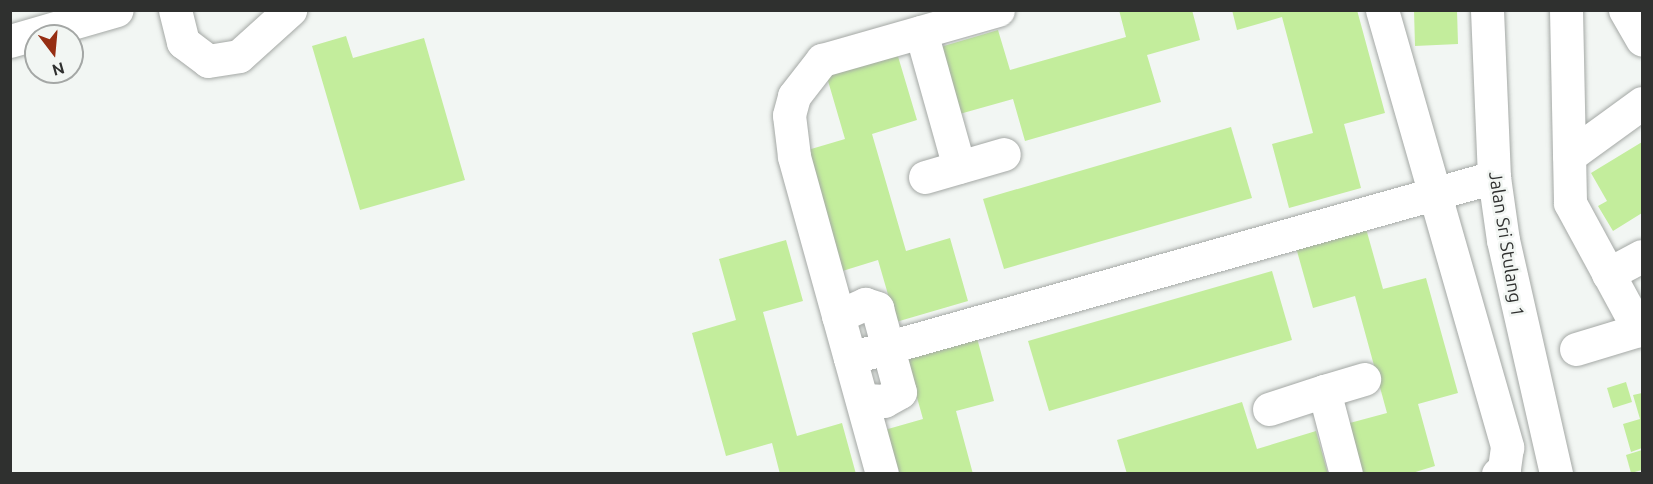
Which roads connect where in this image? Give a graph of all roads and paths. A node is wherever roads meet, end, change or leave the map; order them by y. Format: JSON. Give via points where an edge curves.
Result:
{"nodes":[{"id":1,"x":117,"y":10,"type":"edge"},
{"id":2,"x":175,"y":10,"type":"edge"},
{"id":3,"x":290,"y":10,"type":"edge"},
{"id":4,"x":998,"y":10,"type":"edge"},
{"id":5,"x":1382,"y":10,"type":"edge"},
{"id":6,"x":1487,"y":10,"type":"edge"},
{"id":7,"x":1566,"y":10,"type":"edge"},
{"id":8,"x":1625,"y":10,"type":"edge"},
{"id":9,"x":921,"y":32,"type":"junction"},
{"id":10,"x":1642,"y":39,"type":"edge"},
{"id":11,"x":10,"y":41,"type":"edge"},
{"id":12,"x":1642,"y":103,"type":"edge"},
{"id":13,"x":1004,"y":154,"type":"dead end"},
{"id":14,"x":1569,"y":156,"type":"junction"},
{"id":15,"x":959,"y":167,"type":"junction"},
{"id":16,"x":926,"y":177,"type":"dead end"},
{"id":17,"x":1494,"y":177,"type":"junction"},
{"id":18,"x":1434,"y":194,"type":"junction"},
{"id":19,"x":1642,"y":256,"type":"edge"},
{"id":20,"x":1608,"y":274,"type":"junction"},
{"id":21,"x":838,"y":316,"type":"junction"},
{"id":22,"x":1641,"y":330,"type":"edge"},
{"id":23,"x":888,"y":348,"type":"junction"},
{"id":24,"x":1576,"y":349,"type":"dead end"},
{"id":25,"x":850,"y":358,"type":"junction"},
{"id":26,"x":1364,"y":378,"type":"dead end"},
{"id":27,"x":1323,"y":391,"type":"junction"},
{"id":28,"x":862,"y":400,"type":"junction"},
{"id":29,"x":1269,"y":409,"type":"dead end"},
{"id":30,"x":882,"y":474,"type":"edge"},
{"id":31,"x":1346,"y":474,"type":"edge"},
{"id":32,"x":1498,"y":474,"type":"edge"},
{"id":33,"x":1556,"y":474,"type":"edge"}],
"edges":[{"from":1,"to":11,"type":"street"},
{"from":2,"to":3,"type":"street","via":[[183,42],[208,61],[239,56]]},
{"from":4,"to":9,"type":"street"},
{"from":5,"to":18,"type":"street"},
{"from":6,"to":17,"type":"street","name":"Jalan Sri Stulang 1"},
{"from":7,"to":14,"type":"street"},
{"from":8,"to":10,"type":"street"},
{"from":9,"to":15,"type":"street"},
{"from":9,"to":21,"type":"street","via":[[822,60],[794,96],[789,115],[794,156]]},
{"from":12,"to":14,"type":"street"},
{"from":13,"to":15,"type":"street"},
{"from":14,"to":20,"type":"street","via":[[1570,204]]},
{"from":15,"to":16,"type":"street"},
{"from":17,"to":18,"type":"street"},
{"from":17,"to":33,"type":"street","name":"Jalan Sri Stulang 1","via":[[1529,371]]},
{"from":18,"to":23,"type":"street"},
{"from":18,"to":32,"type":"street","via":[[1507,447],[1504,469]]},
{"from":19,"to":20,"type":"street"},
{"from":20,"to":22,"type":"street"},
{"from":21,"to":23,"type":"street","via":[[865,304],[877,308]]},
{"from":21,"to":25,"type":"street"},
{"from":22,"to":24,"type":"street"},
{"from":23,"to":25,"type":"street"},
{"from":23,"to":28,"type":"street","via":[[900,392],[884,401]]},
{"from":25,"to":28,"type":"street"},
{"from":26,"to":27,"type":"street"},
{"from":27,"to":29,"type":"street"},
{"from":27,"to":31,"type":"street"},
{"from":28,"to":30,"type":"street"}]}
